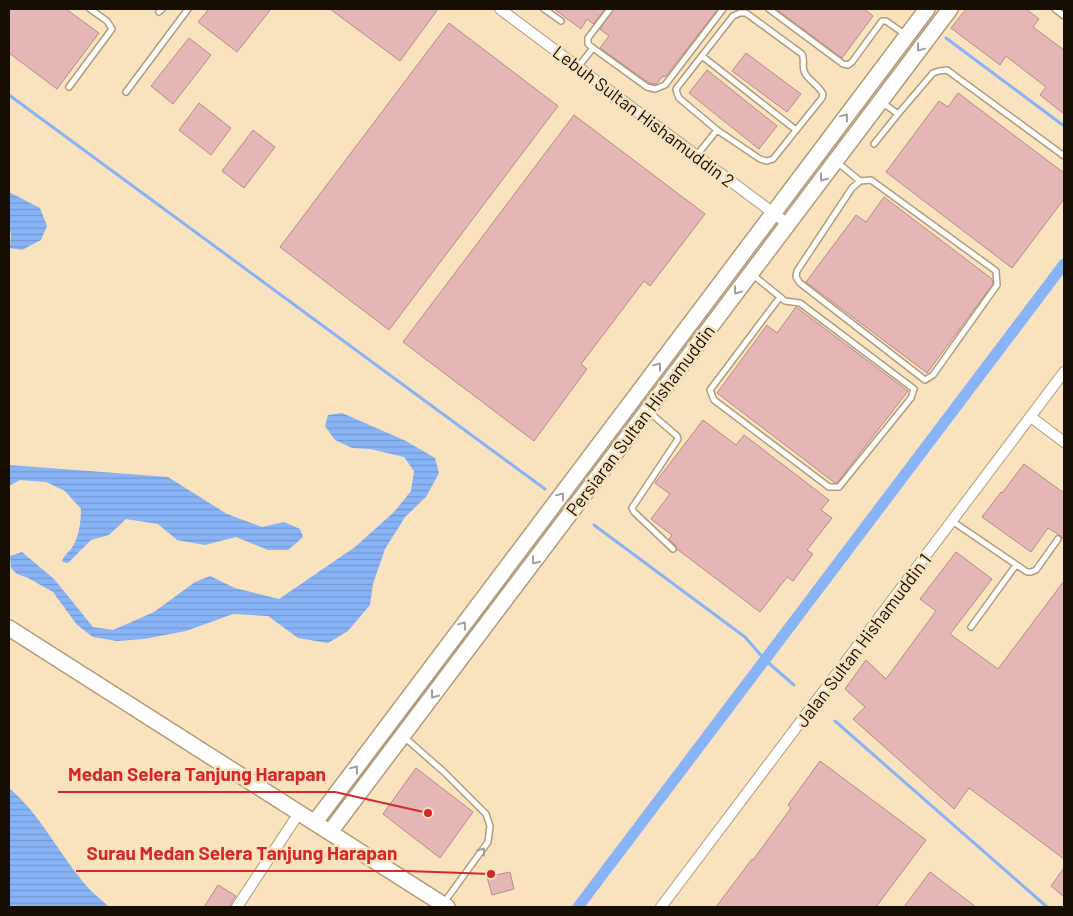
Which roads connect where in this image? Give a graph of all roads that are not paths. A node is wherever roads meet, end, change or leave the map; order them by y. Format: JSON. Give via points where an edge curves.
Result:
{"nodes":[{"id":1,"x":90,"y":9,"type":"edge"},
{"id":2,"x":188,"y":9,"type":"edge"},
{"id":3,"x":500,"y":9,"type":"edge"},
{"id":4,"x":544,"y":9,"type":"edge"},
{"id":5,"x":610,"y":9,"type":"edge"},
{"id":6,"x":723,"y":9,"type":"edge"},
{"id":7,"x":769,"y":9,"type":"edge"},
{"id":8,"x":927,"y":9,"type":"edge"},
{"id":9,"x":950,"y":9,"type":"edge"},
{"id":10,"x":1055,"y":9,"type":"edge"},
{"id":11,"x":1064,"y":16,"type":"edge"},
{"id":12,"x":561,"y":21,"type":"dead end"},
{"id":13,"x":906,"y":36,"type":"junction"},
{"id":14,"x":593,"y":48,"type":"junction"},
{"id":15,"x":702,"y":56,"type":"junction"},
{"id":16,"x":578,"y":67,"type":"junction"},
{"id":17,"x":70,"y":87,"type":"dead end"},
{"id":18,"x":126,"y":92,"type":"dead end"},
{"id":19,"x":880,"y":101,"type":"junction"},
{"id":20,"x":898,"y":114,"type":"junction"},
{"id":21,"x":717,"y":130,"type":"junction"},
{"id":22,"x":796,"y":130,"type":"junction"},
{"id":23,"x":874,"y":144,"type":"dead end"},
{"id":24,"x":697,"y":155,"type":"junction"},
{"id":25,"x":1064,"y":156,"type":"edge"},
{"id":26,"x":836,"y":160,"type":"junction"},
{"id":27,"x":860,"y":181,"type":"junction"},
{"id":28,"x":774,"y":212,"type":"junction"},
{"id":29,"x":788,"y":224,"type":"junction"},
{"id":30,"x":751,"y":273,"type":"junction"},
{"id":31,"x":780,"y":297,"type":"junction"},
{"id":32,"x":1064,"y":372,"type":"edge"},
{"id":33,"x":647,"y":411,"type":"junction"},
{"id":34,"x":1031,"y":417,"type":"junction"},
{"id":35,"x":1064,"y":442,"type":"edge"},
{"id":36,"x":952,"y":522,"type":"junction"},
{"id":37,"x":1058,"y":539,"type":"dead end"},
{"id":38,"x":673,"y":550,"type":"dead end"},
{"id":39,"x":1016,"y":565,"type":"junction"},
{"id":40,"x":971,"y":627,"type":"dead end"},
{"id":41,"x":9,"y":628,"type":"edge"},
{"id":42,"x":448,"y":646,"type":"junction"},
{"id":43,"x":463,"y":656,"type":"junction"},
{"id":44,"x":403,"y":736,"type":"junction"},
{"id":45,"x":300,"y":813,"type":"junction"},
{"id":46,"x":315,"y":822,"type":"junction"},
{"id":47,"x":330,"y":832,"type":"junction"},
{"id":48,"x":445,"y":906,"type":"edge"},
{"id":49,"x":238,"y":907,"type":"edge"},
{"id":50,"x":661,"y":907,"type":"edge"}],
"edges":[{"from":1,"to":17,"type":"lane","via":[[112,29]]},
{"from":2,"to":18,"type":"lane"},
{"from":3,"to":16,"type":"street","name":"Lebuh Sultan Hishamuddin 2"},
{"from":4,"to":12,"type":"lane"},
{"from":5,"to":14,"type":"lane","via":[[588,38],[588,44]]},
{"from":6,"to":14,"type":"lane","via":[[665,85],[655,89],[647,87]]},
{"from":7,"to":13,"type":"lane","via":[[848,65],[882,21],[886,20]]},
{"from":8,"to":13,"type":"street","name":"Persiaran Sultan Hishamuddin"},
{"from":9,"to":19,"type":"street","name":"Persiaran Sultan Hishamuddin","one_way":true},
{"from":10,"to":11,"type":"lane"},
{"from":28,"to":13,"type":"street","name":"Persiaran Sultan Hishamuddin","one_way":true},
{"from":14,"to":16,"type":"lane"},
{"from":15,"to":21,"type":"lane","via":[[676,89],[679,98]]},
{"from":15,"to":22,"type":"lane"},
{"from":15,"to":22,"type":"lane","via":[[733,16],[746,12],[802,54],[805,74],[823,94]]},
{"from":16,"to":24,"type":"street","name":"Lebuh Sultan Hishamuddin 2"},
{"from":19,"to":20,"type":"lane"},
{"from":19,"to":26,"type":"street","name":"Persiaran Sultan Hishamuddin"},
{"from":20,"to":23,"type":"lane"},
{"from":20,"to":25,"type":"lane","via":[[933,73],[947,70]]},
{"from":21,"to":22,"type":"lane","via":[[767,161],[773,159]]},
{"from":21,"to":24,"type":"lane"},
{"from":24,"to":28,"type":"street","name":"Lebuh Sultan Hishamuddin 2"},
{"from":26,"to":27,"type":"lane"},
{"from":26,"to":29,"type":"street","name":"Persiaran Sultan Hishamuddin","one_way":true},
{"from":27,"to":27,"type":"lane","via":[[852,188],[796,277],[925,380],[933,375],[997,285],[996,271],[871,180]]},
{"from":28,"to":29,"type":"street","name":"Lebuh Sultan Hishamuddin 2"},
{"from":42,"to":28,"type":"street","name":"Persiaran Sultan Hishamuddin","one_way":true},
{"from":29,"to":30,"type":"street","name":"Persiaran Sultan Hishamuddin"},
{"from":30,"to":31,"type":"lane"},
{"from":30,"to":33,"type":"street","name":"Persiaran Sultan Hishamuddin","one_way":true},
{"from":31,"to":31,"type":"lane","via":[[800,303],[914,389],[911,398],[839,487],[829,488],[714,400],[710,390]]},
{"from":32,"to":34,"type":"street","name":"Jalan Sultan Hishamuddin 1"},
{"from":33,"to":38,"type":"lane","via":[[678,439],[632,508]]},
{"from":33,"to":43,"type":"street","name":"Persiaran Sultan Hishamuddin","one_way":true},
{"from":34,"to":35,"type":"street"},
{"from":34,"to":36,"type":"street","name":"Jalan Sultan Hishamuddin 1"},
{"from":36,"to":39,"type":"lane"},
{"from":36,"to":50,"type":"street","name":"Jalan Sultan Hishamuddin 1"},
{"from":37,"to":39,"type":"lane","via":[[1036,570],[1026,572]]},
{"from":39,"to":40,"type":"lane"},
{"from":41,"to":45,"type":"street"},
{"from":42,"to":43,"type":"street"},
{"from":46,"to":42,"type":"street","name":"Persiaran Sultan Hishamuddin","one_way":true},
{"from":43,"to":44,"type":"street","name":"Persiaran Sultan Hishamuddin","one_way":true},
{"from":44,"to":47,"type":"street","name":"Persiaran Sultan Hishamuddin"},
{"from":48,"to":44,"type":"lane","one_way":true,"via":[[488,842],[490,826],[486,814]]},
{"from":45,"to":46,"type":"street"},
{"from":45,"to":49,"type":"street"},
{"from":46,"to":47,"type":"street"},
{"from":47,"to":48,"type":"street"}]}
